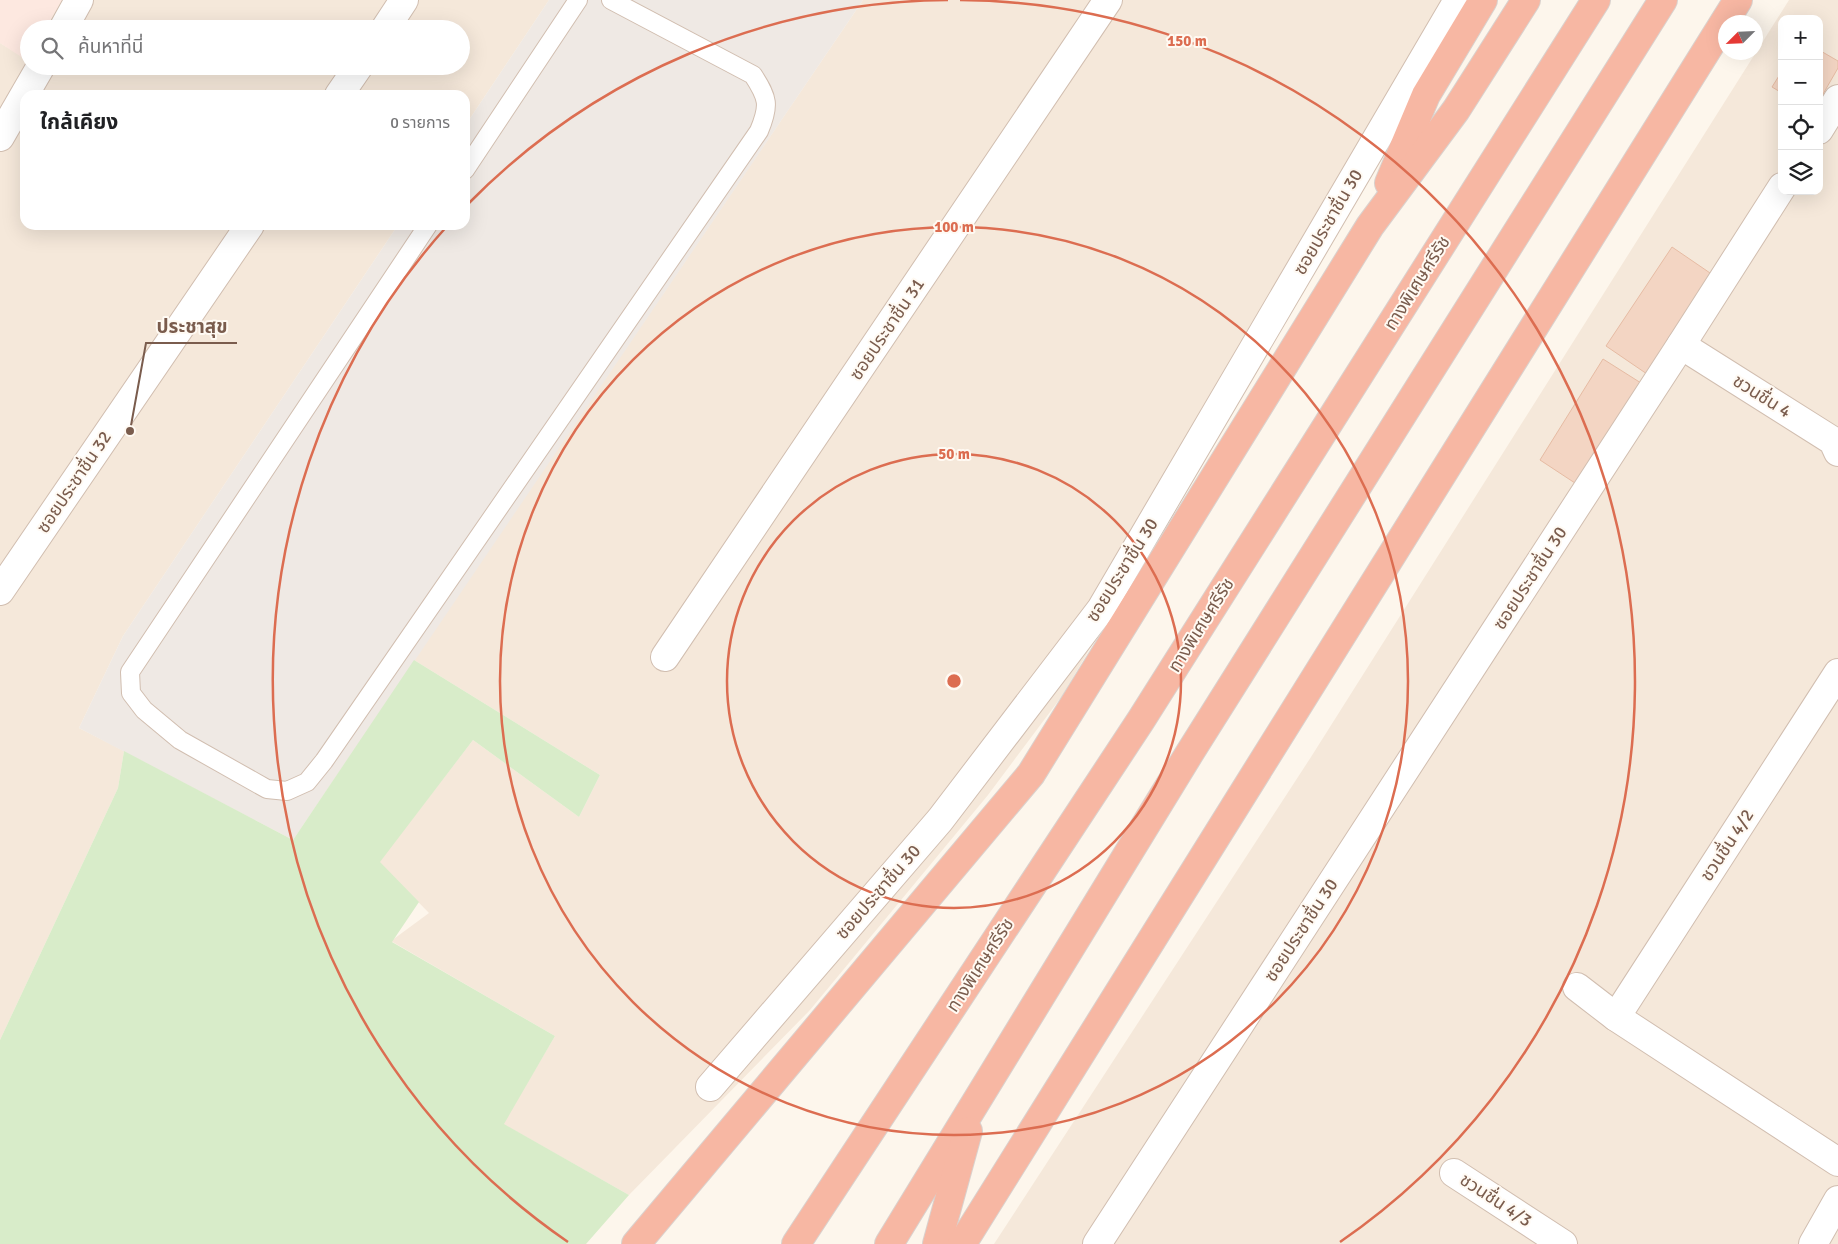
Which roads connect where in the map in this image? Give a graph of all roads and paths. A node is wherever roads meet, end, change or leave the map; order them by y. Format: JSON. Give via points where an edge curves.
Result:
{"nodes":[{"id":1,"x":80,"y":0,"type":"edge"},
{"id":2,"x":404,"y":0,"type":"edge"},
{"id":3,"x":578,"y":0,"type":"edge"},
{"id":4,"x":611,"y":0,"type":"edge"},
{"id":5,"x":1108,"y":0,"type":"edge"},
{"id":6,"x":1458,"y":0,"type":"edge"},
{"id":7,"x":1483,"y":0,"type":"edge"},
{"id":8,"x":1526,"y":0,"type":"edge"},
{"id":9,"x":1596,"y":0,"type":"edge"},
{"id":10,"x":1663,"y":0,"type":"edge"},
{"id":11,"x":1738,"y":0,"type":"edge"},
{"id":12,"x":68,"y":20,"type":"edge"},
{"id":13,"x":390,"y":20,"type":"edge"},
{"id":14,"x":36,"y":75,"type":"edge"},
{"id":15,"x":353,"y":75,"type":"edge"},
{"id":16,"x":27,"y":90,"type":"edge"},
{"id":17,"x":342,"y":90,"type":"edge"},
{"id":18,"x":1838,"y":99,"type":"edge"},
{"id":19,"x":20,"y":102,"type":"edge"},
{"id":20,"x":1826,"y":130,"type":"edge"},
{"id":21,"x":0,"y":137,"type":"edge"},
{"id":22,"x":470,"y":162,"type":"edge"},
{"id":23,"x":1778,"y":194,"type":"edge"},
{"id":24,"x":1370,"y":226,"type":"junction"},
{"id":25,"x":247,"y":230,"type":"edge"},
{"id":26,"x":425,"y":230,"type":"edge"},
{"id":27,"x":1681,"y":345,"type":"junction"},
{"id":28,"x":1836,"y":444,"type":"edge"},
{"id":29,"x":0,"y":591,"type":"edge"},
{"id":30,"x":665,"y":657,"type":"dead end"},
{"id":31,"x":1838,"y":673,"type":"edge"},
{"id":32,"x":1576,"y":987,"type":"dead end"},
{"id":33,"x":1616,"y":1018,"type":"junction"},
{"id":34,"x":710,"y":1087,"type":"dead end"},
{"id":35,"x":977,"y":1101,"type":"junction"},
{"id":36,"x":1838,"y":1162,"type":"edge"},
{"id":37,"x":1454,"y":1173,"type":"dead end"},
{"id":38,"x":1838,"y":1200,"type":"edge"},
{"id":39,"x":636,"y":1244,"type":"edge"},
{"id":40,"x":796,"y":1244,"type":"edge"},
{"id":41,"x":889,"y":1244,"type":"edge"},
{"id":42,"x":937,"y":1244,"type":"edge"},
{"id":43,"x":962,"y":1244,"type":"edge"},
{"id":44,"x":1096,"y":1244,"type":"edge"},
{"id":45,"x":1563,"y":1244,"type":"edge"},
{"id":46,"x":1813,"y":1244,"type":"edge"}],
"edges":[{"from":1,"to":12,"type":"street"},
{"from":2,"to":13,"type":"street"},
{"from":3,"to":22,"type":"lane"},
{"from":4,"to":26,"type":"lane","via":[[753,75],[764,93],[767,113],[759,131],[324,761],[306,782],[287,790],[267,789],[180,740],[144,710],[131,693],[130,672]]},
{"from":5,"to":30,"type":"street","name":"ซอยประชาชื่น 31"},
{"from":6,"to":34,"type":"street","name":"ซอยประชาชื่น 30","via":[[1101,609],[940,820]]},
{"from":7,"to":24,"type":"highway","via":[[1426,95]]},
{"from":8,"to":24,"type":"highway","via":[[1456,110]]},
{"from":9,"to":40,"type":"highway","name":"ทางพิเศษศรีรัช","via":[[1141,720]]},
{"from":10,"to":35,"type":"highway","via":[[1189,754]]},
{"from":11,"to":43,"type":"highway"},
{"from":14,"to":16,"type":"street"},
{"from":15,"to":17,"type":"street"},
{"from":18,"to":20,"type":"street"},
{"from":19,"to":21,"type":"street"},
{"from":23,"to":27,"type":"street","name":"ซอยประชาชื่น 30"},
{"from":24,"to":39,"type":"highway","via":[[1031,774]]},
{"from":25,"to":29,"type":"street","name":"ซอยประชาชื่น 32"},
{"from":27,"to":28,"type":"street","name":"ชวนชื่น 4"},
{"from":27,"to":44,"type":"street","name":"ซอยประชาชื่น 30"},
{"from":31,"to":33,"type":"street","name":"ชวนชื่น 4/2"},
{"from":32,"to":33,"type":"street"},
{"from":33,"to":36,"type":"street"},
{"from":35,"to":41,"type":"highway"},
{"from":35,"to":42,"type":"highway"},
{"from":37,"to":45,"type":"street","name":"ชวนชื่น 4/3"},
{"from":38,"to":46,"type":"street"}]}
